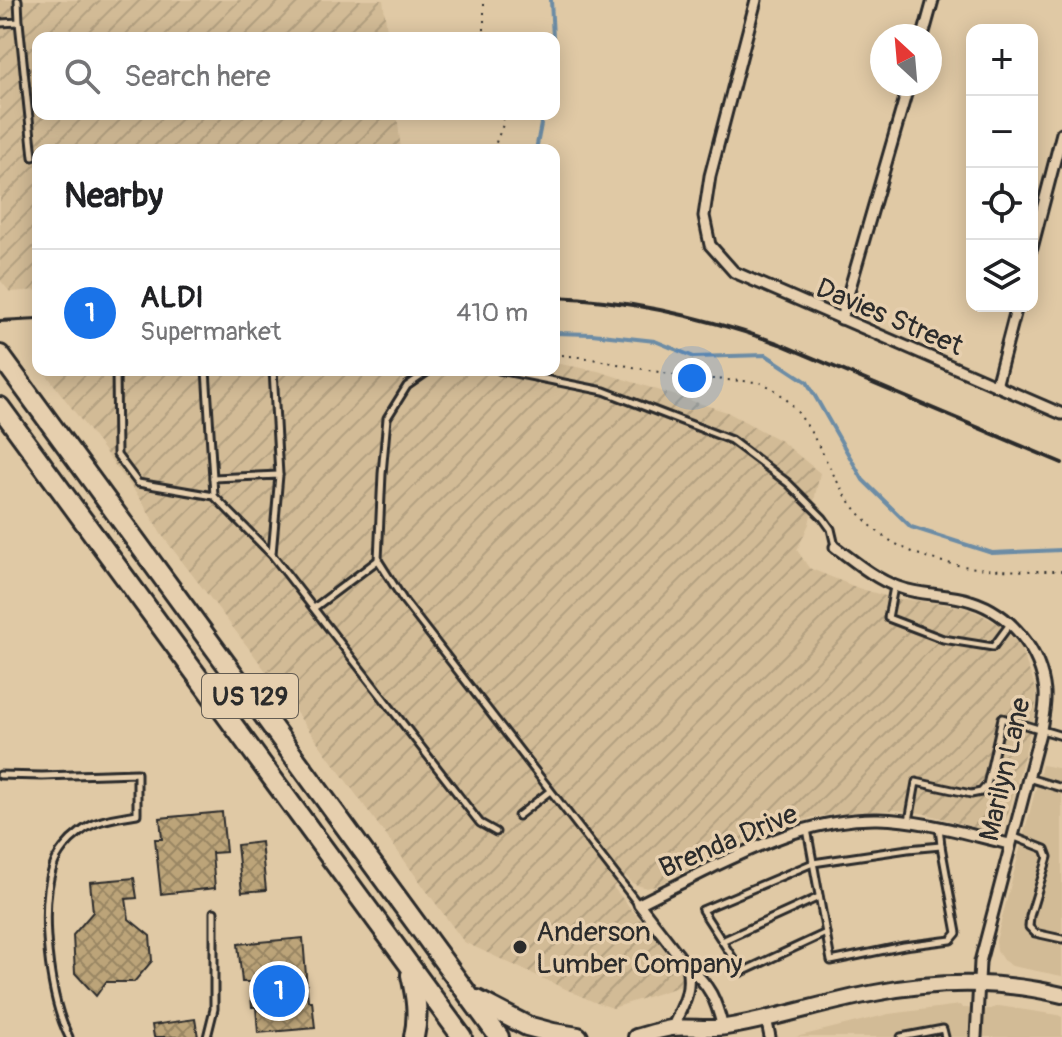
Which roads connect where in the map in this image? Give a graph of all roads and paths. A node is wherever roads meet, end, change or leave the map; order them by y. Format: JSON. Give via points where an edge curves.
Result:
{"nodes":[{"id":1,"x":18,"y":0,"type":"edge"},
{"id":2,"x":484,"y":0,"type":"edge"},
{"id":3,"x":756,"y":0,"type":"edge"},
{"id":4,"x":933,"y":0,"type":"edge"},
{"id":5,"x":19,"y":22,"type":"junction"},
{"id":6,"x":0,"y":23,"type":"edge"},
{"id":7,"x":926,"y":24,"type":"edge"},
{"id":8,"x":484,"y":32,"type":"edge"},
{"id":9,"x":906,"y":96,"type":"edge"},
{"id":10,"x":503,"y":120,"type":"edge"},
{"id":11,"x":1062,"y":133,"type":"edge"},
{"id":12,"x":495,"y":144,"type":"edge"},
{"id":13,"x":32,"y":147,"type":"edge"},
{"id":14,"x":1034,"y":240,"type":"edge"},
{"id":15,"x":1015,"y":312,"type":"edge"},
{"id":16,"x":841,"y":319,"type":"junction"},
{"id":17,"x":0,"y":355,"type":"edge"},
{"id":18,"x":560,"y":355,"type":"edge"},
{"id":19,"x":116,"y":376,"type":"edge"},
{"id":20,"x":206,"y":376,"type":"edge"},
{"id":21,"x":273,"y":376,"type":"edge"},
{"id":22,"x":421,"y":376,"type":"edge"},
{"id":23,"x":529,"y":376,"type":"edge"},
{"id":24,"x":996,"y":386,"type":"junction"},
{"id":25,"x":0,"y":407,"type":"edge"},
{"id":26,"x":1062,"y":414,"type":"edge"},
{"id":27,"x":279,"y":475,"type":"junction"},
{"id":28,"x":213,"y":478,"type":"junction"},
{"id":29,"x":214,"y":496,"type":"junction"},
{"id":30,"x":835,"y":547,"type":"joint"},
{"id":31,"x":272,"y":555,"type":"junction"},
{"id":32,"x":378,"y":560,"type":"junction"},
{"id":33,"x":1062,"y":571,"type":"edge"},
{"id":34,"x":894,"y":586,"type":"junction"},
{"id":35,"x":314,"y":608,"type":"junction"},
{"id":36,"x":1011,"y":622,"type":"junction"},
{"id":37,"x":1041,"y":729,"type":"junction"},
{"id":38,"x":1062,"y":736,"type":"edge"},
{"id":39,"x":0,"y":775,"type":"edge"},
{"id":40,"x":1028,"y":778,"type":"junction"},
{"id":41,"x":1062,"y":788,"type":"edge"},
{"id":42,"x":550,"y":791,"type":"junction"},
{"id":43,"x":518,"y":816,"type":"dead end"},
{"id":44,"x":909,"y":822,"type":"junction"},
{"id":45,"x":939,"y":826,"type":"junction"},
{"id":46,"x":807,"y":828,"type":"junction"},
{"id":47,"x":496,"y":832,"type":"dead end"},
{"id":48,"x":1010,"y":840,"type":"junction"},
{"id":49,"x":941,"y":846,"type":"junction"},
{"id":50,"x":813,"y":863,"type":"junction"},
{"id":51,"x":819,"y":897,"type":"junction"},
{"id":52,"x":639,"y":904,"type":"junction"},
{"id":53,"x":214,"y":912,"type":"dead end"},
{"id":54,"x":826,"y":933,"type":"junction"},
{"id":55,"x":1062,"y":939,"type":"edge"},
{"id":56,"x":722,"y":941,"type":"junction"},
{"id":57,"x":408,"y":964,"type":"junction"},
{"id":58,"x":687,"y":966,"type":"junction"},
{"id":59,"x":979,"y":983,"type":"junction"},
{"id":60,"x":1062,"y":995,"type":"edge"},
{"id":61,"x":471,"y":997,"type":"junction"},
{"id":62,"x":766,"y":1018,"type":"junction"},
{"id":63,"x":672,"y":1028,"type":"junction"},
{"id":64,"x":723,"y":1028,"type":"junction"},
{"id":65,"x":69,"y":1037,"type":"edge"},
{"id":66,"x":207,"y":1037,"type":"edge"},
{"id":67,"x":414,"y":1037,"type":"edge"},
{"id":68,"x":462,"y":1037,"type":"edge"},
{"id":69,"x":499,"y":1037,"type":"edge"},
{"id":70,"x":578,"y":1037,"type":"edge"},
{"id":71,"x":636,"y":1037,"type":"edge"},
{"id":72,"x":709,"y":1037,"type":"edge"},
{"id":73,"x":770,"y":1037,"type":"edge"},
{"id":74,"x":901,"y":1037,"type":"edge"},
{"id":75,"x":945,"y":1037,"type":"edge"},
{"id":76,"x":976,"y":1037,"type":"edge"}],
"edges":[{"from":1,"to":5,"type":"lane"},
{"from":2,"to":8,"type":"path"},
{"from":3,"to":16,"type":"street","name":"Davies Street","via":[[710,176],[704,216],[710,245],[734,272]]},
{"from":4,"to":7,"type":"street"},
{"from":5,"to":6,"type":"lane"},
{"from":5,"to":13,"type":"lane"},
{"from":9,"to":16,"type":"street"},
{"from":10,"to":12,"type":"path"},
{"from":11,"to":14,"type":"street"},
{"from":15,"to":24,"type":"street"},
{"from":16,"to":24,"type":"street","name":"Davies Street"},
{"from":17,"to":61,"type":"highway","number":"US 129"},
{"from":18,"to":33,"type":"path","via":[[684,377],[767,385],[787,400],[844,492],[883,535],[955,565]]},
{"from":19,"to":29,"type":"lane","via":[[117,455],[138,483]]},
{"from":20,"to":28,"type":"lane"},
{"from":21,"to":27,"type":"lane"},
{"from":22,"to":32,"type":"lane","via":[[407,386],[387,418]]},
{"from":23,"to":30,"type":"lane","via":[[604,391],[731,440],[788,483],[823,518]]},
{"from":24,"to":26,"type":"street","name":"Davies Street"},
{"from":25,"to":57,"type":"highway","number":"US 129"},
{"from":27,"to":28,"type":"lane"},
{"from":27,"to":31,"type":"lane"},
{"from":28,"to":29,"type":"lane"},
{"from":29,"to":31,"type":"lane"},
{"from":30,"to":34,"type":"street","name":"Marilyn Lane"},
{"from":31,"to":35,"type":"lane"},
{"from":32,"to":35,"type":"lane"},
{"from":32,"to":42,"type":"lane"},
{"from":34,"to":36,"type":"street","name":"Marilyn Lane","via":[[970,600]]},
{"from":34,"to":36,"type":"lane","via":[[888,618],[943,639],[993,647]]},
{"from":35,"to":47,"type":"lane","via":[[480,823]]},
{"from":36,"to":37,"type":"street","name":"Marilyn Lane","via":[[1031,650],[1043,682]]},
{"from":37,"to":38,"type":"lane"},
{"from":37,"to":40,"type":"street","name":"Marilyn Lane"},
{"from":37,"to":44,"type":"lane","via":[[1002,718],[981,792],[916,782]]},
{"from":39,"to":65,"type":"lane","via":[[137,773],[137,814],[98,820],[62,849],[53,866],[48,945]]},
{"from":40,"to":41,"type":"lane"},
{"from":40,"to":48,"type":"street","name":"Marilyn Lane"},
{"from":42,"to":43,"type":"lane"},
{"from":42,"to":52,"type":"lane"},
{"from":44,"to":45,"type":"street","name":"Brenda Drive"},
{"from":44,"to":46,"type":"street","name":"Brenda Drive","via":[[852,820]]},
{"from":45,"to":48,"type":"street","name":"Brenda Drive"},
{"from":45,"to":49,"type":"lane"},
{"from":46,"to":50,"type":"lane"},
{"from":46,"to":52,"type":"street","name":"Brenda Drive","via":[[742,853]]},
{"from":48,"to":55,"type":"lane","via":[[1045,849],[1048,857],[1029,927]]},
{"from":48,"to":59,"type":"street","name":"Marilyn Lane"},
{"from":49,"to":50,"type":"lane"},
{"from":49,"to":54,"type":"lane","via":[[957,933],[951,940],[831,961]]},
{"from":50,"to":51,"type":"lane"},
{"from":50,"to":56,"type":"lane","via":[[702,910]]},
{"from":51,"to":54,"type":"lane"},
{"from":51,"to":56,"type":"lane"},
{"from":52,"to":58,"type":"street","name":"Brenda Drive"},
{"from":53,"to":66,"type":"lane","via":[[214,1009]]},
{"from":54,"to":56,"type":"lane","via":[[742,972]]},
{"from":57,"to":67,"type":"highway","via":[[417,1002]]},
{"from":57,"to":68,"type":"highway","number":"US 129"},
{"from":58,"to":63,"type":"street","via":[[689,991]]},
{"from":58,"to":64,"type":"street","name":"Brenda Drive","via":[[710,989]]},
{"from":59,"to":60,"type":"main road"},
{"from":59,"to":62,"type":"main road","via":[[873,993]]},
{"from":59,"to":76,"type":"street","name":"Marilyn Lane"},
{"from":61,"to":69,"type":"highway","number":"US 129"},
{"from":61,"to":70,"type":"highway","via":[[527,1026]]},
{"from":62,"to":64,"type":"main road"},
{"from":62,"to":73,"type":"street"},
{"from":63,"to":64,"type":"main road"},
{"from":63,"to":71,"type":"main road"},
{"from":64,"to":72,"type":"main road"},
{"from":74,"to":75,"type":"lane","via":[[943,1029]]}]}
